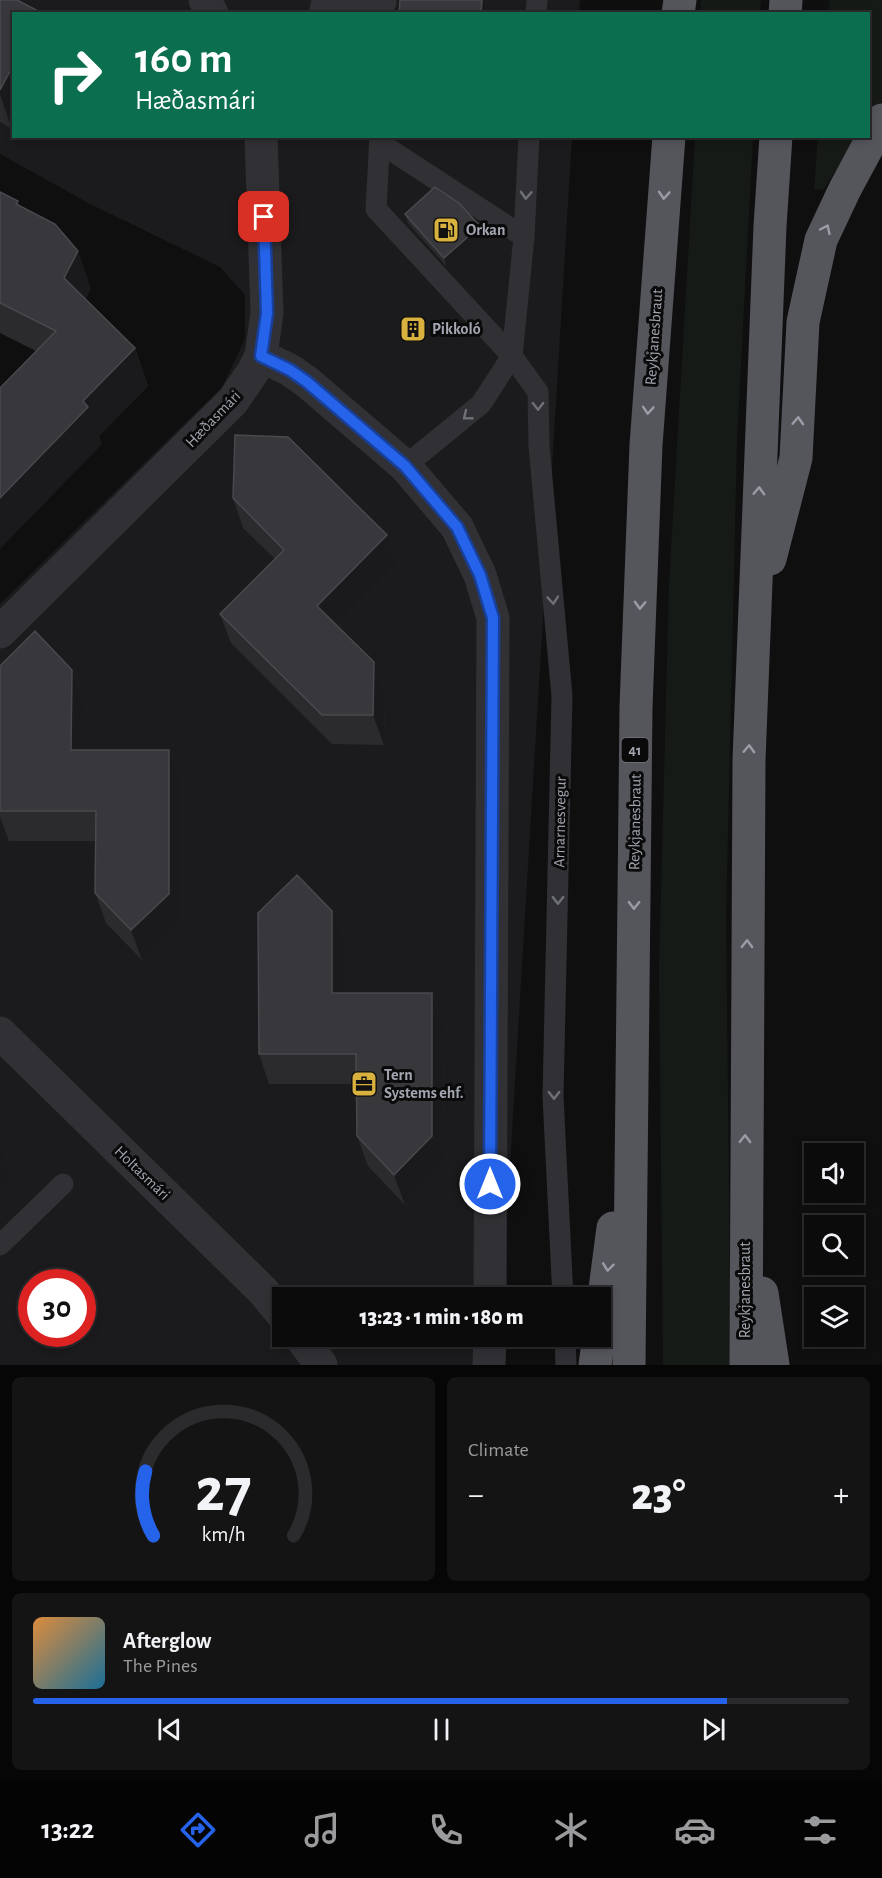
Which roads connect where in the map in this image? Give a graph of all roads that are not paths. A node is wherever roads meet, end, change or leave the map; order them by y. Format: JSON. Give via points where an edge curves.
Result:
{"nodes":[{"id":1,"x":386,"y":6,"type":"edge"},
{"id":2,"x":320,"y":12,"type":"edge"},
{"id":3,"x":882,"y":120,"type":"edge"},
{"id":4,"x":261,"y":138,"type":"edge"},
{"id":5,"x":529,"y":138,"type":"edge"},
{"id":6,"x":669,"y":138,"type":"edge"},
{"id":7,"x":776,"y":138,"type":"edge"},
{"id":8,"x":380,"y":140,"type":"edge"},
{"id":9,"x":524,"y":237,"type":"junction"},
{"id":10,"x":261,"y":356,"type":"junction"},
{"id":11,"x":512,"y":356,"type":"junction"},
{"id":12,"x":405,"y":466,"type":"junction"},
{"id":13,"x":754,"y":621,"type":"junction"},
{"id":14,"x":0,"y":632,"type":"edge"},
{"id":15,"x":0,"y":1033,"type":"edge"},
{"id":16,"x":631,"y":1084,"type":"junction"},
{"id":17,"x":745,"y":1176,"type":"junction"},
{"id":18,"x":63,"y":1184,"type":"dead end"},
{"id":19,"x":0,"y":1245,"type":"edge"},
{"id":20,"x":490,"y":1287,"type":"edge"},
{"id":21,"x":562,"y":1287,"type":"edge"},
{"id":22,"x":605,"y":1287,"type":"edge"},
{"id":23,"x":272,"y":1302,"type":"edge"},
{"id":24,"x":308,"y":1347,"type":"edge"},
{"id":25,"x":490,"y":1347,"type":"edge"},
{"id":26,"x":565,"y":1347,"type":"edge"},
{"id":27,"x":597,"y":1347,"type":"edge"},
{"id":28,"x":321,"y":1365,"type":"edge"},
{"id":29,"x":489,"y":1365,"type":"edge"},
{"id":30,"x":566,"y":1365,"type":"edge"},
{"id":31,"x":595,"y":1365,"type":"edge"},
{"id":32,"x":630,"y":1365,"type":"edge"},
{"id":33,"x":746,"y":1365,"type":"edge"},
{"id":34,"x":773,"y":1365,"type":"edge"}],
"edges":[{"from":1,"to":2,"type":"lane","via":[[321,6]]},
{"from":13,"to":3,"type":"highway","one_way":true,"via":[[796,458],[803,322],[821,240]]},
{"from":4,"to":10,"type":"street","name":"Hæðasmári","via":[[267,313]]},
{"from":5,"to":9,"type":"lane","one_way":true},
{"from":6,"to":16,"type":"highway","name":"Reykjanesbraut","number":"41","one_way":true,"via":[[646,445],[636,707]]},
{"from":13,"to":7,"type":"highway","name":"Reykjanesbraut","one_way":true},
{"from":8,"to":9,"type":"lane"},
{"from":8,"to":11,"type":"lane","name":"Arnarnesvegur","via":[[376,209]]},
{"from":9,"to":11,"type":"lane"},
{"from":10,"to":12,"type":"street","via":[[307,382]]},
{"from":10,"to":14,"type":"street","name":"Hæðasmári","via":[[233,401]]},
{"from":11,"to":12,"type":"lane","one_way":true,"via":[[481,404]]},
{"from":11,"to":21,"type":"lane","name":"Arnarnesvegur","one_way":true,"via":[[538,392],[539,446],[562,696],[553,1096]]},
{"from":12,"to":20,"type":"street","via":[[457,527],[480,575],[493,618]]},
{"from":17,"to":13,"type":"highway","name":"Reykjanesbraut","one_way":true},
{"from":15,"to":23,"type":"street","name":"Holtasmári"},
{"from":16,"to":22,"type":"highway","one_way":true},
{"from":16,"to":32,"type":"highway","name":"Reykjanesbraut","number":"41"},
{"from":17,"to":33,"type":"highway","name":"Reykjanesbraut"},
{"from":17,"to":34,"type":"highway"},
{"from":18,"to":19,"type":"lane"},
{"from":24,"to":28,"type":"street"},
{"from":25,"to":29,"type":"street"},
{"from":26,"to":30,"type":"lane"},
{"from":27,"to":31,"type":"highway"}]}
